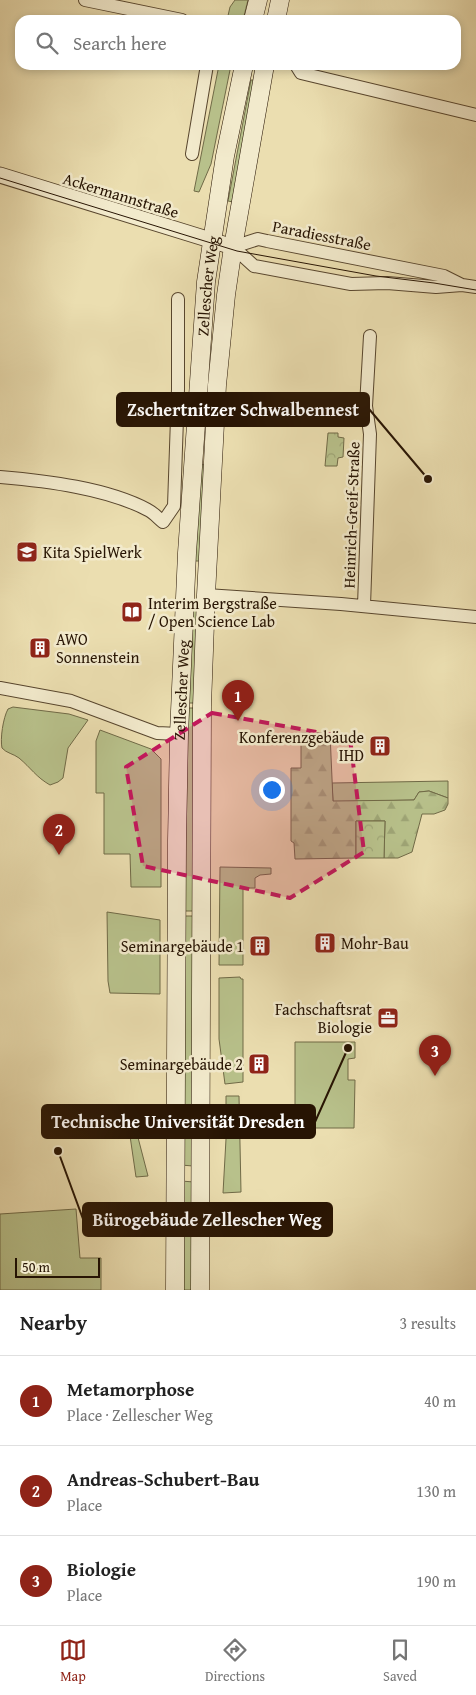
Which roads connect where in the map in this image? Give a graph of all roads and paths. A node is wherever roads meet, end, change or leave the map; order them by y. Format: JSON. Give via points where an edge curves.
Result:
{"nodes":[{"id":1,"x":85,"y":0,"type":"edge"},
{"id":2,"x":258,"y":0,"type":"edge"},
{"id":3,"x":280,"y":0,"type":"edge"},
{"id":4,"x":158,"y":15,"type":"edge"},
{"id":5,"x":254,"y":15,"type":"edge"},
{"id":6,"x":277,"y":15,"type":"edge"},
{"id":7,"x":206,"y":70,"type":"edge"},
{"id":8,"x":243,"y":70,"type":"edge"},
{"id":9,"x":264,"y":70,"type":"edge"},
{"id":10,"x":300,"y":70,"type":"edge"},
{"id":11,"x":476,"y":115,"type":"edge"},
{"id":12,"x":192,"y":154,"type":"dead end"},
{"id":13,"x":0,"y":175,"type":"edge"},
{"id":14,"x":212,"y":241,"type":"junction"},
{"id":15,"x":233,"y":247,"type":"junction"},
{"id":16,"x":462,"y":285,"type":"junction"},
{"id":17,"x":476,"y":287,"type":"edge"},
{"id":18,"x":178,"y":299,"type":"dead end"},
{"id":19,"x":370,"y":336,"type":"dead end"},
{"id":20,"x":0,"y":477,"type":"edge"},
{"id":21,"x":206,"y":595,"type":"junction"},
{"id":22,"x":364,"y":606,"type":"junction"},
{"id":23,"x":476,"y":617,"type":"edge"},
{"id":24,"x":0,"y":688,"type":"edge"},
{"id":25,"x":179,"y":734,"type":"junction"},
{"id":26,"x":174,"y":1290,"type":"edge"},
{"id":27,"x":200,"y":1290,"type":"edge"}],
"edges":[{"from":1,"to":4,"type":"street"},
{"from":2,"to":5,"type":"main road"},
{"from":3,"to":6,"type":"main road"},
{"from":7,"to":12,"type":"street"},
{"from":8,"to":14,"type":"main road","name":"Zellescher Weg"},
{"from":9,"to":15,"type":"main road","name":"Zellescher Weg"},
{"from":10,"to":11,"type":"street"},
{"from":13,"to":14,"type":"street","name":"Ackermannstraße"},
{"from":14,"to":15,"type":"street","name":"Ackermannstraße"},
{"from":14,"to":25,"type":"main road","name":"Zellescher Weg","via":[[206,282],[187,553]]},
{"from":15,"to":16,"type":"street","name":"Paradiesstraße","via":[[258,239],[444,276]]},
{"from":15,"to":16,"type":"street","name":"Paradiesstraße","via":[[254,266],[351,284]]},
{"from":15,"to":21,"type":"main road","name":"Zellescher Weg","via":[[217,385]]},
{"from":16,"to":17,"type":"street","name":"Paradiesstraße"},
{"from":18,"to":20,"type":"street","name":"Zellescher Weg","via":[[174,506],[163,522],[150,511],[109,496],[44,481]]},
{"from":19,"to":22,"type":"street","name":"Heinrich-Greif-Straße"},
{"from":21,"to":22,"type":"street","name":"Heinrich-Greif-Straße"},
{"from":21,"to":27,"type":"main road","name":"Zellescher Weg","via":[[202,706]]},
{"from":22,"to":23,"type":"street","name":"Heinrich-Greif-Straße"},
{"from":24,"to":25,"type":"street","via":[[71,701],[158,733]]},
{"from":25,"to":26,"type":"main road","name":"Zellescher Weg"}]}
